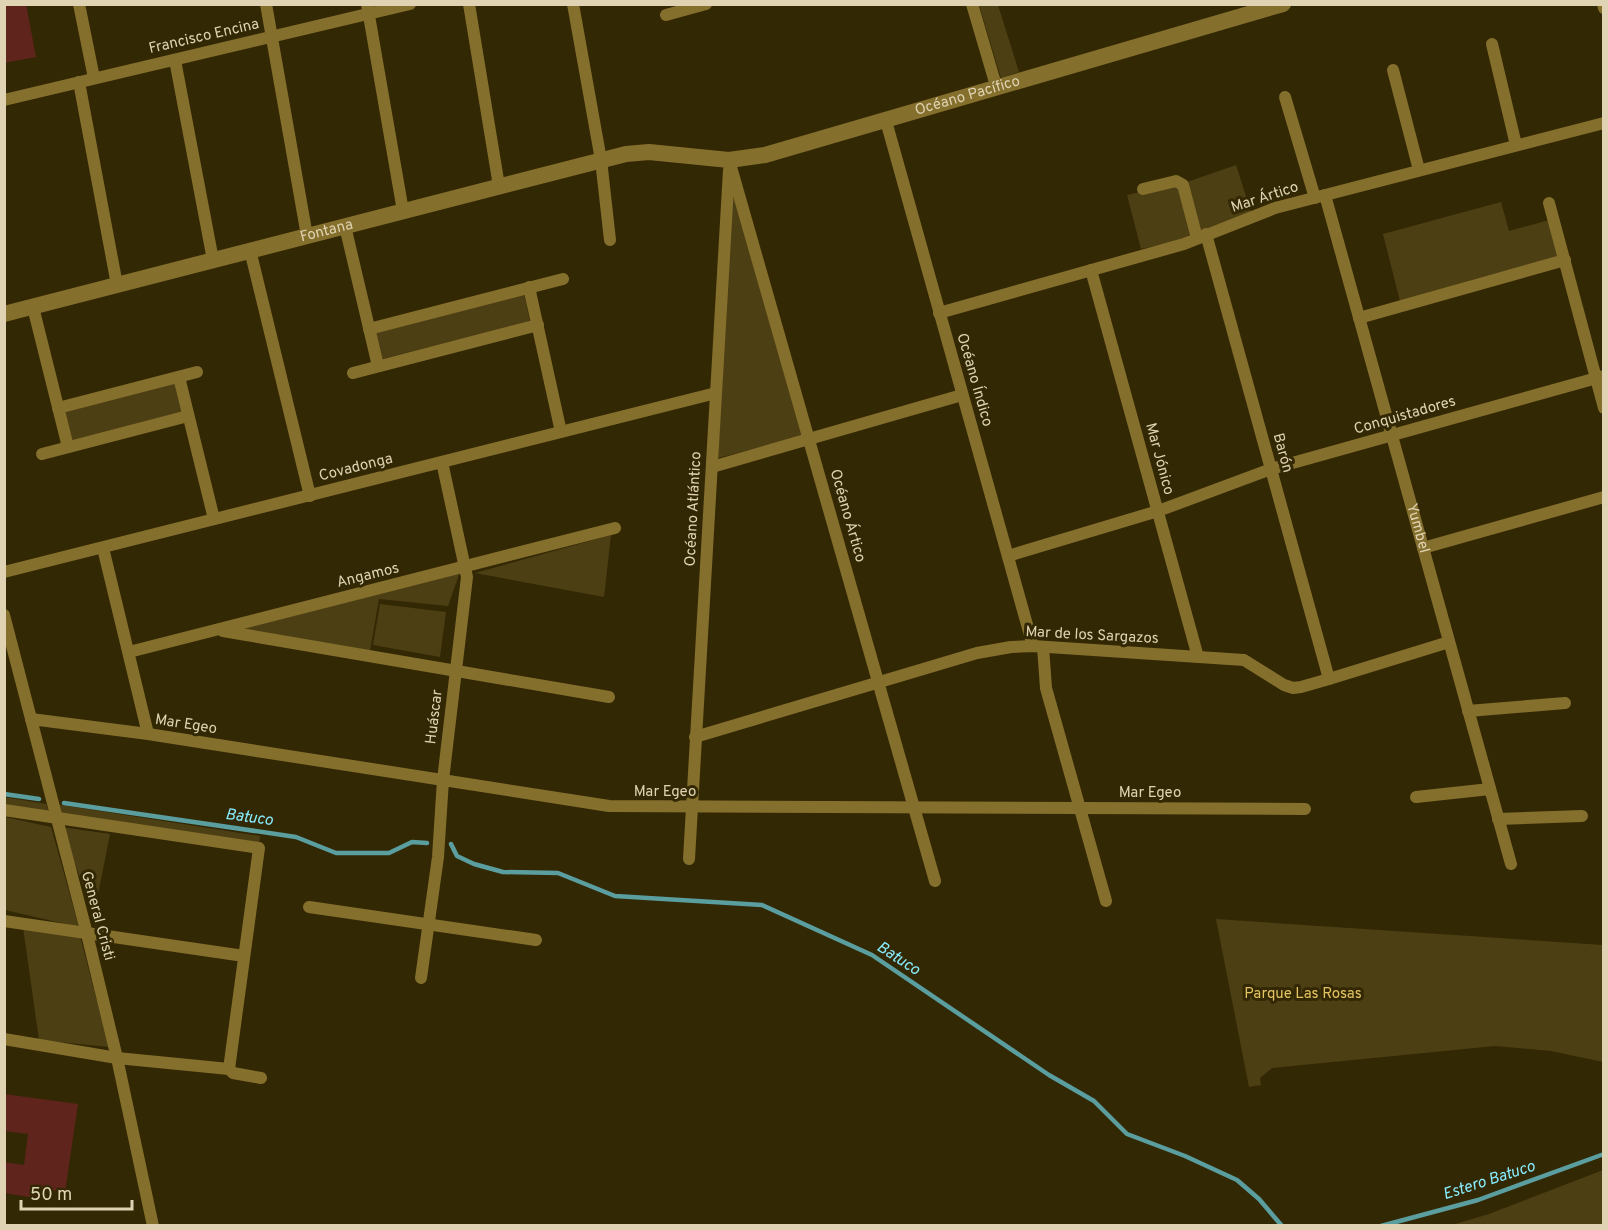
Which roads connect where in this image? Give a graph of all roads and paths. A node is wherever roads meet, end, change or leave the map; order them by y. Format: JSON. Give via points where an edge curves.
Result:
{"nodes":[{"id":1,"x":79,"y":4,"type":"edge"},
{"id":2,"x":266,"y":4,"type":"edge"},
{"id":3,"x":410,"y":4,"type":"edge"},
{"id":4,"x":469,"y":4,"type":"edge"},
{"id":5,"x":573,"y":4,"type":"edge"},
{"id":6,"x":706,"y":4,"type":"edge"},
{"id":7,"x":972,"y":4,"type":"edge"},
{"id":8,"x":1283,"y":4,"type":"edge"},
{"id":9,"x":1259,"y":8,"type":"edge"},
{"id":10,"x":367,"y":9,"type":"edge"},
{"id":11,"x":666,"y":15,"type":"dead end"},
{"id":12,"x":272,"y":37,"type":"junction"},
{"id":13,"x":1492,"y":44,"type":"dead end"},
{"id":14,"x":174,"y":60,"type":"junction"},
{"id":15,"x":1393,"y":70,"type":"dead end"},
{"id":16,"x":94,"y":78,"type":"junction"},
{"id":17,"x":80,"y":82,"type":"junction"},
{"id":18,"x":997,"y":89,"type":"junction"},
{"id":19,"x":1285,"y":98,"type":"dead end"},
{"id":20,"x":4,"y":100,"type":"edge"},
{"id":21,"x":886,"y":121,"type":"junction"},
{"id":22,"x":1604,"y":123,"type":"edge"},
{"id":23,"x":1516,"y":145,"type":"junction"},
{"id":24,"x":649,"y":152,"type":"joint"},
{"id":25,"x":601,"y":160,"type":"junction"},
{"id":26,"x":729,"y":160,"type":"junction"},
{"id":27,"x":1419,"y":170,"type":"junction"},
{"id":28,"x":499,"y":186,"type":"junction"},
{"id":29,"x":1143,"y":189,"type":"dead end"},
{"id":30,"x":1320,"y":196,"type":"junction"},
{"id":31,"x":1550,"y":203,"type":"dead end"},
{"id":32,"x":403,"y":211,"type":"junction"},
{"id":33,"x":345,"y":226,"type":"junction"},
{"id":34,"x":308,"y":236,"type":"junction"},
{"id":35,"x":1202,"y":236,"type":"junction"},
{"id":36,"x":610,"y":240,"type":"dead end"},
{"id":37,"x":250,"y":250,"type":"junction"},
{"id":38,"x":213,"y":260,"type":"junction"},
{"id":39,"x":1565,"y":260,"type":"junction"},
{"id":40,"x":1091,"y":270,"type":"junction"},
{"id":41,"x":563,"y":279,"type":"dead end"},
{"id":42,"x":117,"y":285,"type":"junction"},
{"id":43,"x":530,"y":287,"type":"junction"},
{"id":44,"x":33,"y":307,"type":"junction"},
{"id":45,"x":939,"y":313,"type":"junction"},
{"id":46,"x":4,"y":314,"type":"edge"},
{"id":47,"x":1359,"y":318,"type":"junction"},
{"id":48,"x":538,"y":325,"type":"junction"},
{"id":49,"x":369,"y":328,"type":"junction"},
{"id":50,"x":378,"y":366,"type":"junction"},
{"id":51,"x":196,"y":372,"type":"dead end"},
{"id":52,"x":353,"y":373,"type":"dead end"},
{"id":53,"x":178,"y":377,"type":"junction"},
{"id":54,"x":1600,"y":377,"type":"edge"},
{"id":55,"x":716,"y":393,"type":"junction"},
{"id":56,"x":962,"y":395,"type":"junction"},
{"id":57,"x":58,"y":408,"type":"junction"},
{"id":58,"x":1604,"y":408,"type":"edge"},
{"id":59,"x":188,"y":416,"type":"junction"},
{"id":60,"x":561,"y":432,"type":"junction"},
{"id":61,"x":1392,"y":436,"type":"junction"},
{"id":62,"x":809,"y":439,"type":"junction"},
{"id":63,"x":68,"y":447,"type":"junction"},
{"id":64,"x":42,"y":454,"type":"dead end"},
{"id":65,"x":441,"y":462,"type":"junction"},
{"id":66,"x":712,"y":467,"type":"junction"},
{"id":67,"x":1271,"y":469,"type":"junction"},
{"id":68,"x":310,"y":496,"type":"junction"},
{"id":69,"x":1604,"y":497,"type":"edge"},
{"id":70,"x":1158,"y":511,"type":"junction"},
{"id":71,"x":214,"y":519,"type":"junction"},
{"id":72,"x":615,"y":528,"type":"dead end"},
{"id":73,"x":103,"y":548,"type":"junction"},
{"id":74,"x":1423,"y":548,"type":"junction"},
{"id":75,"x":1008,"y":556,"type":"junction"},
{"id":76,"x":466,"y":566,"type":"junction"},
{"id":77,"x":4,"y":572,"type":"edge"},
{"id":78,"x":4,"y":615,"type":"edge"},
{"id":79,"x":217,"y":630,"type":"junction"},
{"id":80,"x":1449,"y":642,"type":"junction"},
{"id":81,"x":1038,"y":647,"type":"junction"},
{"id":82,"x":129,"y":652,"type":"junction"},
{"id":83,"x":1198,"y":657,"type":"junction"},
{"id":84,"x":456,"y":671,"type":"junction"},
{"id":85,"x":1329,"y":679,"type":"junction"},
{"id":86,"x":879,"y":683,"type":"junction"},
{"id":87,"x":609,"y":697,"type":"dead end"},
{"id":88,"x":1565,"y":703,"type":"dead end"},
{"id":89,"x":1468,"y":711,"type":"junction"},
{"id":90,"x":31,"y":719,"type":"junction"},
{"id":91,"x":148,"y":734,"type":"junction"},
{"id":92,"x":695,"y":736,"type":"junction"},
{"id":93,"x":443,"y":780,"type":"junction"},
{"id":94,"x":1490,"y":789,"type":"junction"},
{"id":95,"x":1416,"y":797,"type":"dead end"},
{"id":96,"x":691,"y":807,"type":"junction"},
{"id":97,"x":915,"y":808,"type":"junction"},
{"id":98,"x":1080,"y":808,"type":"junction"},
{"id":99,"x":1305,"y":809,"type":"dead end"},
{"id":100,"x":4,"y":810,"type":"edge"},
{"id":101,"x":1582,"y":816,"type":"dead end"},
{"id":102,"x":56,"y":818,"type":"junction"},
{"id":103,"x":1498,"y":819,"type":"junction"},
{"id":104,"x":689,"y":859,"type":"dead end"},
{"id":105,"x":1511,"y":864,"type":"dead end"},
{"id":106,"x":935,"y":881,"type":"dead end"},
{"id":107,"x":1106,"y":900,"type":"dead end"},
{"id":108,"x":309,"y":907,"type":"dead end"},
{"id":109,"x":4,"y":921,"type":"edge"},
{"id":110,"x":429,"y":924,"type":"junction"},
{"id":111,"x":87,"y":934,"type":"junction"},
{"id":112,"x":536,"y":940,"type":"dead end"},
{"id":113,"x":244,"y":956,"type":"junction"},
{"id":114,"x":421,"y":978,"type":"dead end"},
{"id":115,"x":4,"y":1039,"type":"edge"},
{"id":116,"x":117,"y":1058,"type":"junction"},
{"id":117,"x":229,"y":1069,"type":"junction"},
{"id":118,"x":261,"y":1078,"type":"dead end"},
{"id":119,"x":153,"y":1226,"type":"edge"}],
"edges":[{"from":1,"to":16,"type":"street"},
{"from":2,"to":12,"type":"street"},
{"from":3,"to":10,"type":"street","name":"Francisco Encina"},
{"from":4,"to":28,"type":"street"},
{"from":5,"to":25,"type":"street"},
{"from":6,"to":11,"type":"street"},
{"from":7,"to":18,"type":"street"},
{"from":8,"to":9,"type":"street","name":"Océano Pacífico"},
{"from":9,"to":18,"type":"street","name":"Océano Pacífico"},
{"from":10,"to":12,"type":"street","name":"Francisco Encina"},
{"from":10,"to":32,"type":"street"},
{"from":12,"to":14,"type":"street","name":"Francisco Encina"},
{"from":12,"to":34,"type":"street"},
{"from":13,"to":23,"type":"street"},
{"from":14,"to":16,"type":"street","name":"Francisco Encina"},
{"from":14,"to":38,"type":"street"},
{"from":15,"to":27,"type":"street"},
{"from":16,"to":17,"type":"street","name":"Francisco Encina"},
{"from":17,"to":20,"type":"street","name":"Francisco Encina"},
{"from":17,"to":42,"type":"street"},
{"from":18,"to":21,"type":"street","name":"Océano Pacífico"},
{"from":19,"to":30,"type":"street","name":"Yumbel"},
{"from":21,"to":26,"type":"street","name":"Océano Pacífico","via":[[765,155]]},
{"from":21,"to":45,"type":"street","name":"Océano Índico"},
{"from":22,"to":23,"type":"street","name":"Mar Ártico"},
{"from":23,"to":27,"type":"street","name":"Mar Ártico"},
{"from":24,"to":25,"type":"street","name":"Fontana"},
{"from":24,"to":26,"type":"street","name":"Océano Pacífico"},
{"from":25,"to":28,"type":"street","name":"Fontana"},
{"from":25,"to":36,"type":"street"},
{"from":26,"to":55,"type":"street","name":"Océano Atlántico"},
{"from":26,"to":62,"type":"street","name":"Océano Ártico"},
{"from":27,"to":30,"type":"street","name":"Mar Ártico"},
{"from":28,"to":32,"type":"street","name":"Fontana"},
{"from":29,"to":35,"type":"street","name":"Barón","via":[[1176,182],[1183,185]]},
{"from":30,"to":35,"type":"street","name":"Mar Ártico"},
{"from":30,"to":47,"type":"street","name":"Yumbel"},
{"from":31,"to":39,"type":"street"},
{"from":32,"to":33,"type":"street","name":"Fontana"},
{"from":33,"to":34,"type":"street","name":"Fontana"},
{"from":33,"to":49,"type":"street"},
{"from":34,"to":37,"type":"street","name":"Fontana"},
{"from":35,"to":40,"type":"street","name":"Mar Ártico"},
{"from":35,"to":67,"type":"street","name":"Barón"},
{"from":37,"to":38,"type":"street","name":"Fontana"},
{"from":37,"to":68,"type":"street"},
{"from":38,"to":42,"type":"street","name":"Fontana"},
{"from":39,"to":47,"type":"street"},
{"from":39,"to":54,"type":"street"},
{"from":40,"to":45,"type":"street","name":"Mar Ártico"},
{"from":40,"to":70,"type":"street","name":"Mar Jónico"},
{"from":41,"to":43,"type":"street"},
{"from":42,"to":44,"type":"street","name":"Fontana"},
{"from":43,"to":48,"type":"street"},
{"from":43,"to":49,"type":"street"},
{"from":44,"to":46,"type":"street","name":"Fontana"},
{"from":44,"to":57,"type":"street"},
{"from":45,"to":56,"type":"street","name":"Océano Índico"},
{"from":47,"to":61,"type":"street","name":"Yumbel"},
{"from":48,"to":50,"type":"street"},
{"from":48,"to":60,"type":"street"},
{"from":49,"to":50,"type":"street"},
{"from":50,"to":52,"type":"street"},
{"from":51,"to":53,"type":"street"},
{"from":53,"to":57,"type":"street"},
{"from":53,"to":59,"type":"street"},
{"from":54,"to":58,"type":"street"},
{"from":54,"to":61,"type":"street","name":"Conquistadores"},
{"from":55,"to":60,"type":"street","name":"Covadonga"},
{"from":55,"to":66,"type":"street","name":"Océano Atlántico"},
{"from":56,"to":62,"type":"street"},
{"from":56,"to":75,"type":"street","name":"Océano Índico"},
{"from":57,"to":63,"type":"street"},
{"from":59,"to":63,"type":"street"},
{"from":59,"to":71,"type":"street"},
{"from":60,"to":65,"type":"street","name":"Covadonga"},
{"from":61,"to":67,"type":"street","name":"Conquistadores"},
{"from":61,"to":74,"type":"street","name":"Yumbel"},
{"from":62,"to":66,"type":"street"},
{"from":62,"to":86,"type":"street","name":"Océano Ártico"},
{"from":63,"to":64,"type":"street"},
{"from":65,"to":68,"type":"street","name":"Covadonga"},
{"from":65,"to":76,"type":"street","name":"Huáscar"},
{"from":66,"to":92,"type":"street","name":"Océano Atlántico"},
{"from":67,"to":70,"type":"street","name":"Conquistadores"},
{"from":67,"to":85,"type":"street","name":"Barón"},
{"from":68,"to":71,"type":"street","name":"Covadonga"},
{"from":69,"to":74,"type":"street"},
{"from":70,"to":75,"type":"street","name":"Conquistadores"},
{"from":70,"to":83,"type":"street","name":"Mar Jónico"},
{"from":71,"to":73,"type":"street","name":"Covadonga"},
{"from":72,"to":76,"type":"street","name":"Angamos"},
{"from":73,"to":77,"type":"street","name":"Covadonga"},
{"from":73,"to":82,"type":"street"},
{"from":74,"to":80,"type":"street","name":"Yumbel"},
{"from":75,"to":81,"type":"street","name":"Océano Índico"},
{"from":76,"to":79,"type":"street","name":"Angamos"},
{"from":76,"to":84,"type":"street","name":"Huáscar"},
{"from":78,"to":90,"type":"street","name":"General Cristi"},
{"from":79,"to":82,"type":"street","name":"Angamos"},
{"from":79,"to":84,"type":"street"},
{"from":80,"to":85,"type":"street","name":"Mar de los Sargazos"},
{"from":80,"to":89,"type":"street","name":"Yumbel"},
{"from":81,"to":83,"type":"street","name":"Mar de los Sargazos"},
{"from":81,"to":86,"type":"street","name":"Mar de los Sargazos","via":[[977,653]]},
{"from":81,"to":98,"type":"street","name":"Océano Índico"},
{"from":82,"to":91,"type":"street"},
{"from":83,"to":85,"type":"street","name":"Mar de los Sargazos","via":[[1244,660],[1293,688]]},
{"from":84,"to":87,"type":"street"},
{"from":84,"to":93,"type":"street","name":"Huáscar"},
{"from":86,"to":92,"type":"street","name":"Mar de los Sargazos"},
{"from":86,"to":97,"type":"street","name":"Océano Ártico"},
{"from":88,"to":89,"type":"street"},
{"from":89,"to":94,"type":"street","name":"Yumbel"},
{"from":90,"to":91,"type":"street","name":"Mar Egeo"},
{"from":90,"to":102,"type":"street","name":"General Cristi"},
{"from":91,"to":93,"type":"street","name":"Mar Egeo"},
{"from":92,"to":96,"type":"street","name":"Océano Atlántico"},
{"from":93,"to":96,"type":"street","name":"Mar Egeo","via":[[609,806]]},
{"from":93,"to":110,"type":"street","name":"Huáscar"},
{"from":94,"to":95,"type":"street"},
{"from":94,"to":103,"type":"street","name":"Yumbel"},
{"from":96,"to":97,"type":"street","name":"Mar Egeo"},
{"from":96,"to":104,"type":"street","name":"Océano Atlántico"},
{"from":97,"to":98,"type":"street","name":"Mar Egeo"},
{"from":97,"to":106,"type":"street","name":"Océano Ártico"},
{"from":98,"to":99,"type":"street","name":"Mar Egeo"},
{"from":98,"to":107,"type":"street","name":"Océano Índico"},
{"from":100,"to":102,"type":"street"},
{"from":101,"to":103,"type":"street"},
{"from":102,"to":111,"type":"street","name":"General Cristi"},
{"from":102,"to":113,"type":"street","via":[[259,848]]},
{"from":103,"to":105,"type":"street","name":"Yumbel"},
{"from":108,"to":110,"type":"street"},
{"from":109,"to":111,"type":"street"},
{"from":110,"to":112,"type":"street"},
{"from":110,"to":114,"type":"street","name":"Huáscar"},
{"from":111,"to":113,"type":"street"},
{"from":111,"to":116,"type":"street","name":"General Cristi"},
{"from":113,"to":117,"type":"street"},
{"from":115,"to":116,"type":"street"},
{"from":116,"to":117,"type":"street"},
{"from":116,"to":119,"type":"street","name":"General Cristi"},
{"from":117,"to":118,"type":"street"}]}
